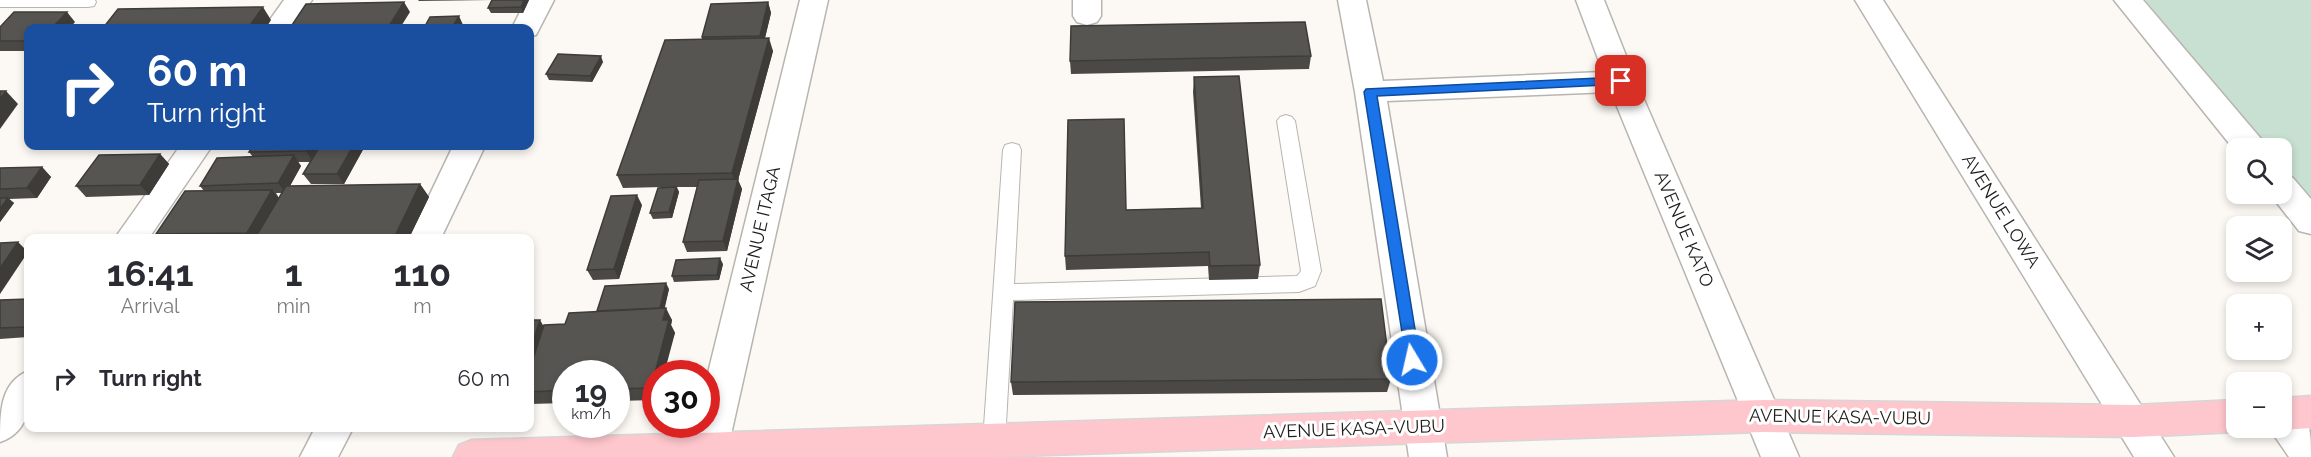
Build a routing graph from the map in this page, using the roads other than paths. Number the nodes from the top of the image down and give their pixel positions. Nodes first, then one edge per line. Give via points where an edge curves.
1 (298, 0) edge
2 (540, 0) edge
3 (814, 0) edge
4 (1352, 0) edge
5 (1590, 0) edge
6 (1869, 0) edge
7 (2128, 0) edge
8 (0, 2) edge
9 (88, 2) dead end
10 (281, 24) edge
11 (528, 24) edge
12 (1621, 81) junction
13 (1370, 92) junction
14 (1286, 121) dead end
15 (2243, 138) edge
16 (193, 150) edge
17 (468, 150) edge
18 (1012, 150) dead end
19 (2292, 198) edge
20 (2311, 222) edge
21 (134, 234) edge
22 (427, 234) edge
23 (1004, 292) junction
24 (24, 392) edge
25 (2311, 412) edge
26 (2292, 415) edge
27 (1763, 416) junction
28 (2226, 416) edge
29 (2134, 421) junction
30 (0, 426) edge
31 (2292, 430) edge
32 (332, 432) edge
33 (994, 441) junction
34 (1425, 442) edge
35 (1068, 448) edge
36 (708, 454) edge
37 (319, 457) edge
38 (471, 457) edge
39 (1780, 457) edge
40 (2155, 457) edge
41 (2311, 457) edge

1 - 10 street
2 - 11 street
3 - 36 street, AVENUE ITAGA
4 - 13 street
5 - 12 street, AVENUE KATO
6 - 29 street, AVENUE LOWA
7 - 15 street
8 - 9 lane
12 - 13 street
12 - 27 street, AVENUE KATO
13 - 34 street
14 - 23 lane via 1311,271 1308,280 1299,284
16 - 21 street
17 - 22 street
18 - 23 lane
19 - 20 street
23 - 33 lane
24 - 30 street
25 - 26 main road
27 - 29 main road, AVENUE KASA-VUBU
27 - 34 main road, AVENUE KASA-VUBU
27 - 39 street, AVENUE KATO
28 - 29 main road, AVENUE KASA-VUBU
29 - 40 street, AVENUE LOWA
31 - 41 street
32 - 37 street
33 - 35 main road, AVENUE KASA-VUBU
33 - 36 main road, AVENUE KASA-VUBU
34 - 35 main road, AVENUE KASA-VUBU
36 - 38 main road, AVENUE KASA-VUBU

